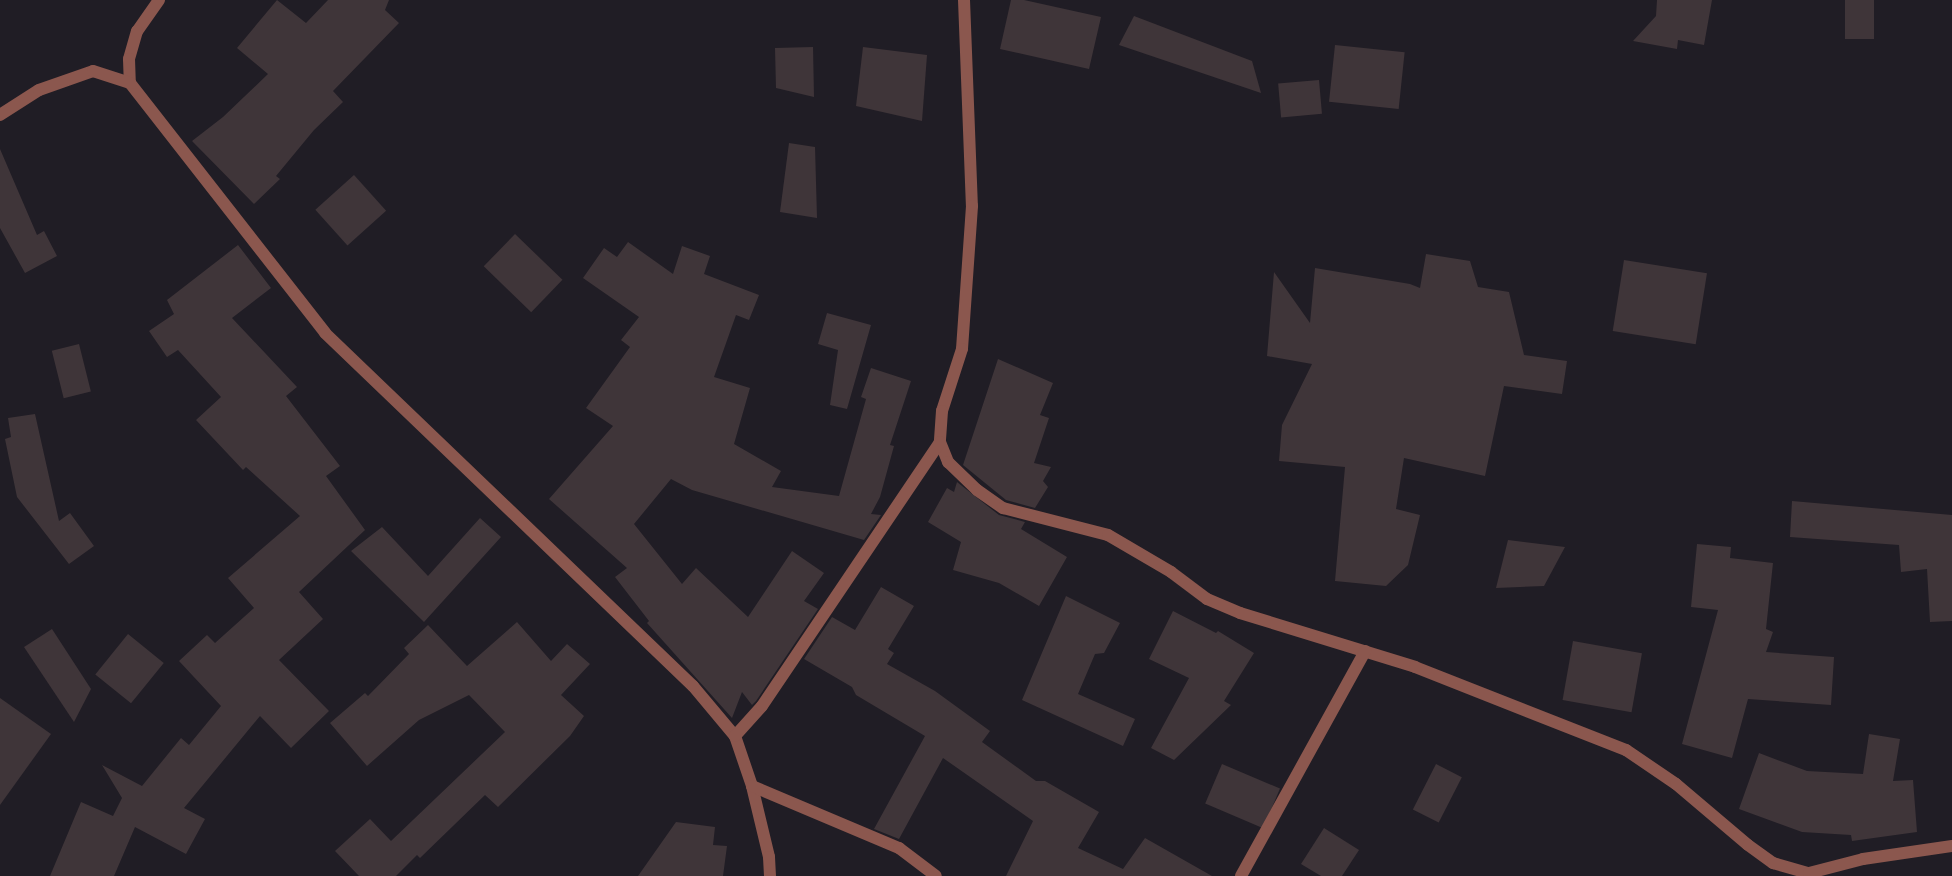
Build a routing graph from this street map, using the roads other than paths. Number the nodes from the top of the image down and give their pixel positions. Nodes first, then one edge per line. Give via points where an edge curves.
1 (159, 0) edge
2 (964, 0) edge
3 (130, 83) junction
4 (0, 115) edge
5 (940, 442) junction
6 (1366, 651) junction
7 (735, 736) junction
8 (752, 786) junction
9 (1952, 846) edge
10 (770, 876) edge
11 (936, 876) edge
12 (1241, 876) edge

1 - 3 street via 137,30 129,59
2 - 5 street via 972,206 962,348 942,411
3 - 4 street via 94,71 39,90
3 - 7 street via 325,333 693,686
5 - 6 street via 948,462 976,490 1003,508 1108,534 1171,572 1207,599 1240,614
5 - 7 street via 762,706
6 - 9 street via 1468,687 1626,750 1676,784 1773,863 1809,873 1863,859
6 - 12 street
7 - 8 street
8 - 10 street via 769,857
8 - 11 street via 899,848

